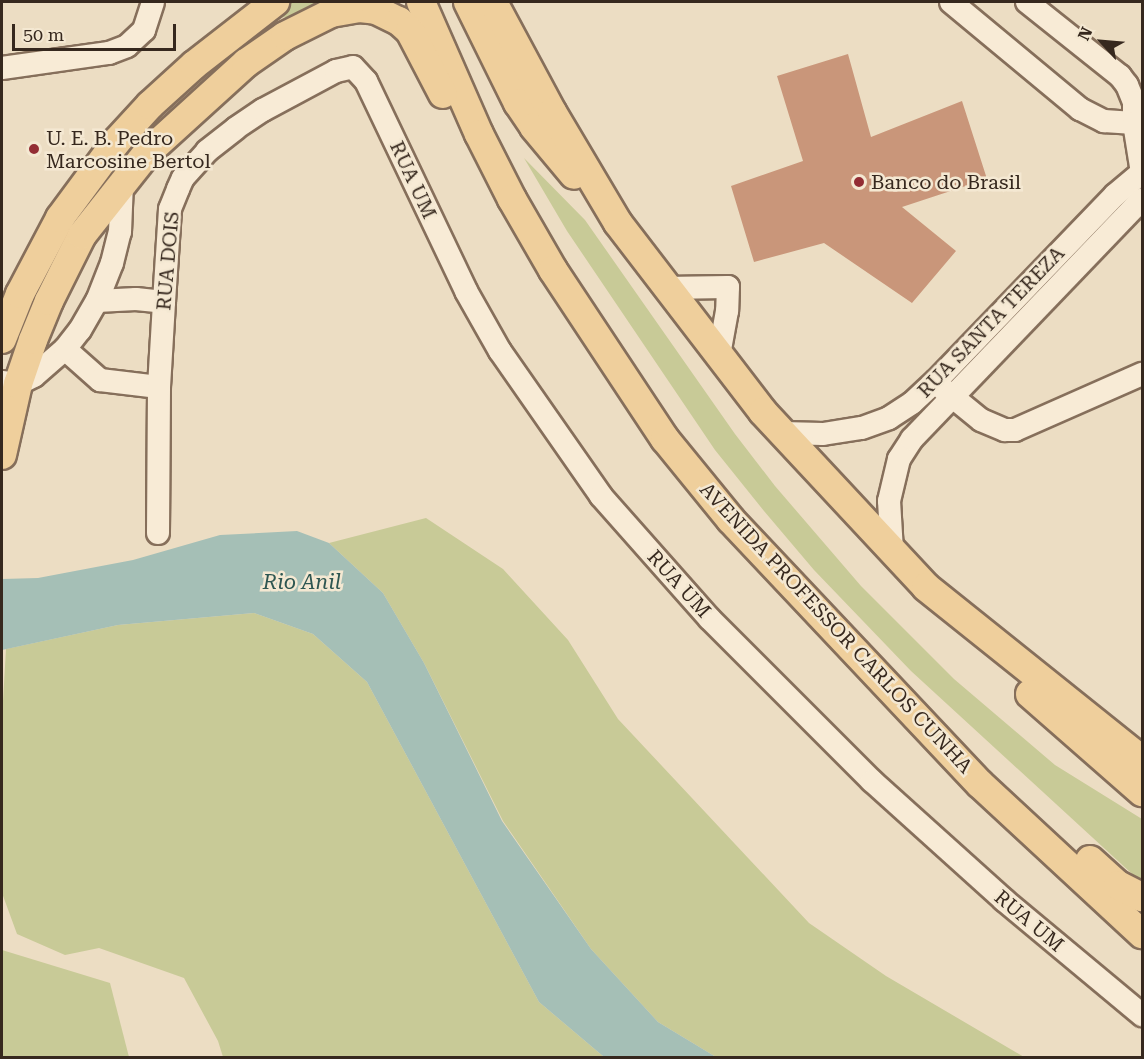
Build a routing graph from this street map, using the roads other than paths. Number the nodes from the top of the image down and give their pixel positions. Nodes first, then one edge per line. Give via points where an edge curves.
1 (153, 2) edge
2 (275, 2) edge
3 (422, 2) edge
4 (468, 2) edge
5 (493, 2) edge
6 (951, 2) edge
7 (1027, 2) edge
8 (2, 68) edge
9 (336, 71) joint
10 (1135, 128) junction
11 (479, 135) junction
12 (1142, 173) edge
13 (122, 183) junction
14 (1143, 199) edge
15 (618, 223) junction
16 (665, 288) junction
17 (97, 301) junction
18 (164, 302) junction
19 (2, 339) edge
20 (65, 349) junction
21 (718, 356) junction
22 (1143, 374) edge
23 (936, 381) junction
24 (10, 383) edge
25 (159, 387) junction
26 (952, 399) junction
27 (782, 433) junction
28 (2, 455) edge
29 (158, 534) dead end
30 (892, 551) junction
31 (926, 587) junction
32 (831, 629) junction
33 (1143, 760) edge
34 (1143, 792) edge
35 (1143, 897) edge
36 (1143, 933) edge
37 (1143, 1015) edge

1 - 8 street via 144,30 127,46 109,53
2 - 19 main road via 194,66 117,141 60,218
3 - 11 main road, AVENIDA PROFESSOR CARLOS CUNHA
4 - 15 main road via 496,62 534,127
5 - 15 main road
6 - 10 street via 1080,109 1104,121
7 - 10 street via 1120,76 1134,102
9 - 18 street, RUA DOIS via 236,128 207,151 183,178 170,209
9 - 37 street, RUA UM via 353,67 366,81 466,291 500,351 601,496 710,619 872,781 1004,900
10 - 12 street
11 - 13 main road via 450,107 410,31 376,10 346,10 311,22 246,63 147,153
11 - 32 main road, AVENIDA PROFESSOR CARLOS CUNHA via 553,270 665,439 731,520
12 - 23 street, RUA SANTA TEREZA via 1115,195
13 - 17 street via 120,232
13 - 24 main road via 82,235
14 - 26 street, RUA SANTA TEREZA
15 - 16 main road
16 - 21 main road
16 - 21 street via 728,287 728,311
17 - 18 street via 127,298
17 - 20 street
18 - 25 street, RUA DOIS
20 - 24 street via 34,376
20 - 25 street via 100,380
21 - 27 main road
22 - 26 street via 1015,430 981,420
23 - 26 street
23 - 27 street, RUA SANTA TEREZA via 890,418 862,428 823,434
24 - 28 main road
25 - 29 street, RUA DOIS
26 - 30 street, RUA SANTA TEREZA via 912,439 899,459 889,501
27 - 30 main road
30 - 31 main road
31 - 33 main road
31 - 34 main road via 1009,675
32 - 35 main road via 1118,885
32 - 36 main road, AVENIDA PROFESSOR CARLOS CUNHA via 980,784

